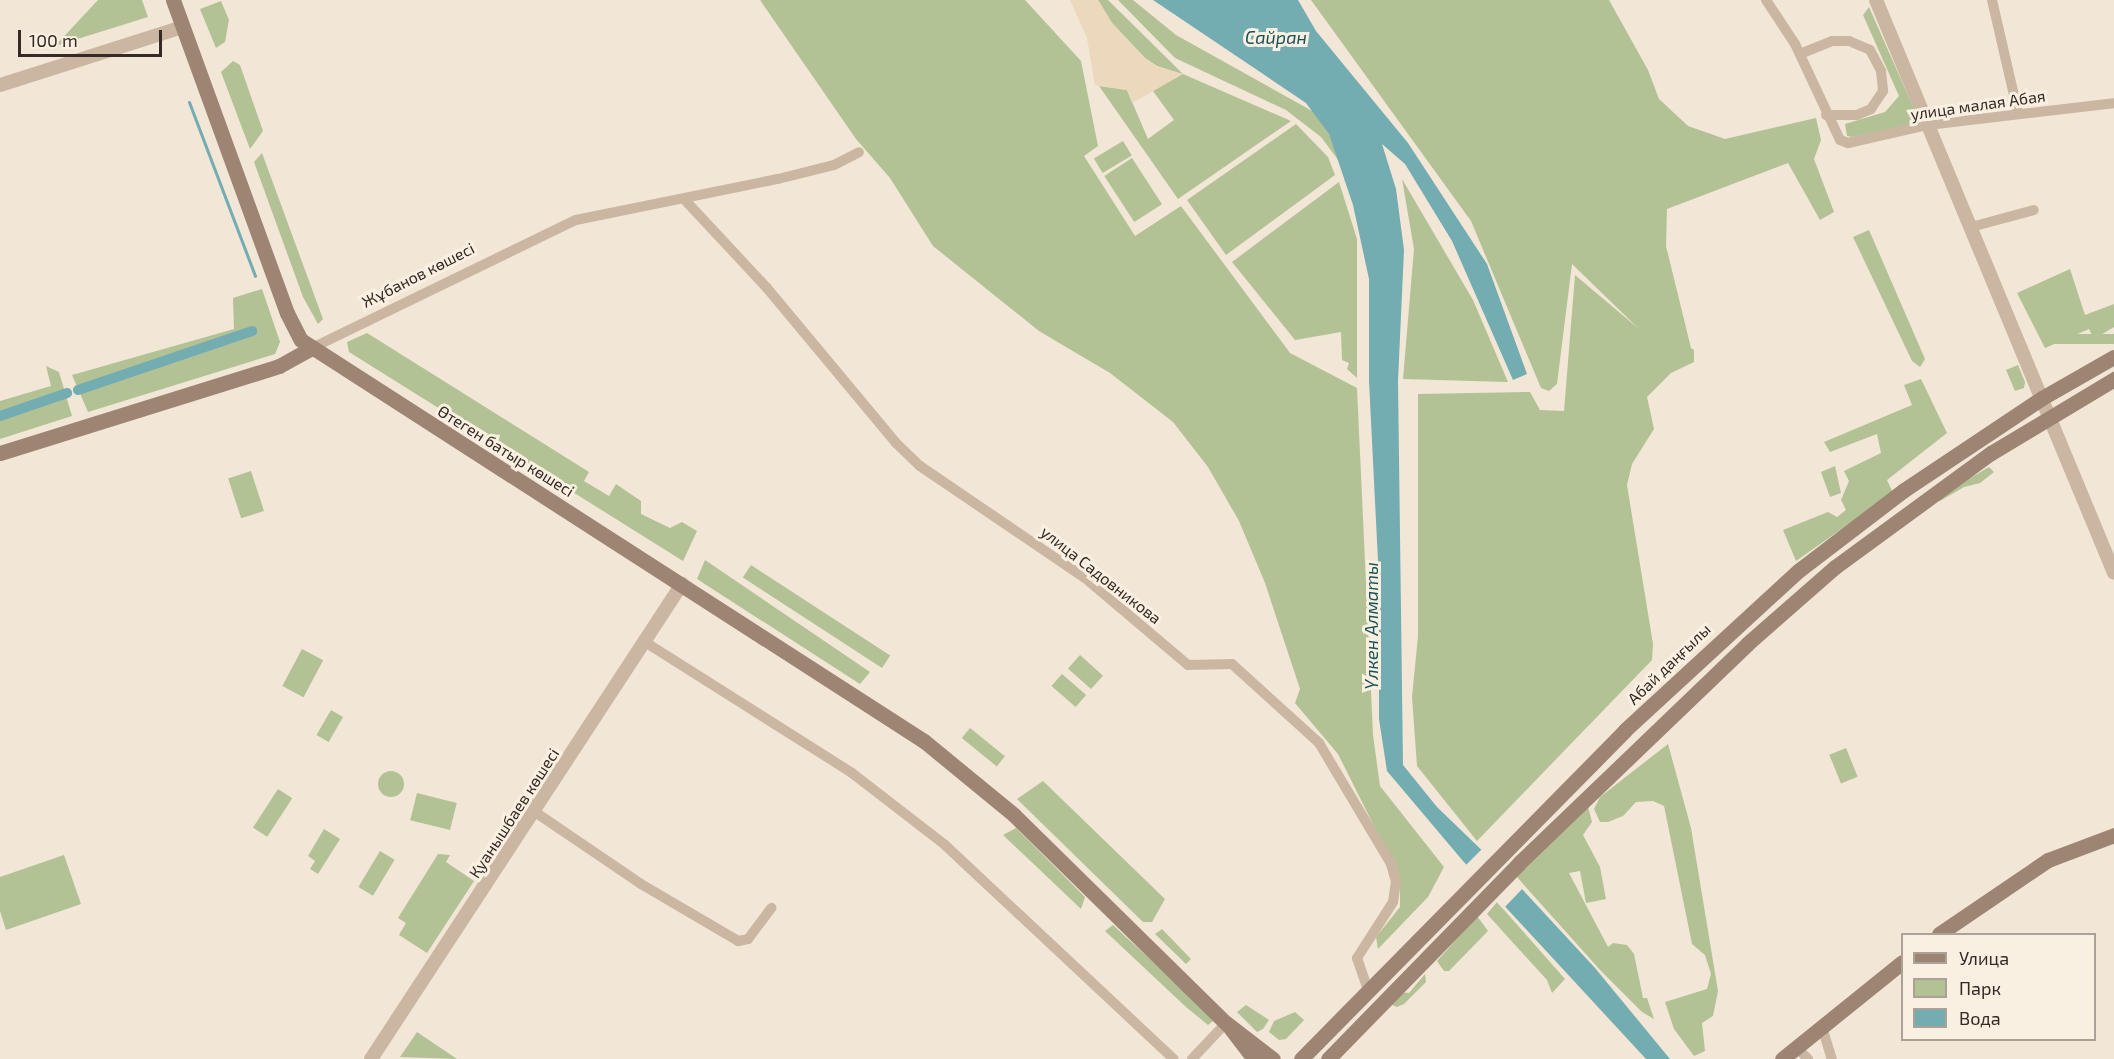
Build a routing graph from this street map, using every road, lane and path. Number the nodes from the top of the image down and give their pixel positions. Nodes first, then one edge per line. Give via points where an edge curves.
1 (173, 0) edge
2 (1766, 0) edge
3 (1876, 0) edge
4 (1992, 0) edge
5 (183, 27) junction
6 (1800, 54) junction
7 (0, 85) edge
8 (2114, 103) edge
9 (2019, 113) junction
10 (1826, 115) junction
11 (1928, 125) junction
12 (859, 152) dead end
13 (684, 199) junction
14 (2034, 210) dead end
15 (1971, 227) junction
16 (312, 348) junction
17 (2114, 357) edge
18 (2114, 379) edge
19 (2042, 398) junction
20 (2049, 418) junction
21 (0, 453) edge
22 (2109, 550) edge
23 (2114, 573) edge
24 (682, 584) junction
25 (645, 642) junction
26 (535, 812) junction
27 (2114, 835) edge
28 (771, 908) dead end
29 (1940, 933) edge
30 (1901, 963) edge
31 (1368, 990) junction
32 (1226, 1023) junction
33 (1822, 1027) junction
34 (1797, 1048) junction
35 (371, 1059) edge
36 (1174, 1059) edge
37 (1192, 1059) edge
38 (1254, 1059) edge
39 (1273, 1059) edge
40 (1301, 1059) edge
41 (1328, 1059) edge
42 (1782, 1059) edge
43 (1808, 1059) edge
44 (1832, 1059) edge

1 - 5 main road
2 - 6 street
3 - 11 street
4 - 9 street
5 - 7 street
5 - 16 main road, Өтеген батыр көшесі via 287,314 301,340
6 - 10 street
6 - 10 street via 1832,41 1849,40 1870,50 1881,71 1883,91 1871,109 1857,115
8 - 9 street, улица малая Абая
9 - 11 street, улица малая Абая
10 - 11 street, улица малая Абая via 1840,140 1848,143
11 - 15 street
12 - 13 street, Жұбанов көшесі via 834,165
13 - 16 street, Жұбанов көшесі via 559,226
13 - 31 street, улица Садовникова via 767,288 896,443 920,466 1085,578 1188,664 1232,664 1319,743 1391,864 1396,881 1393,902 1358,958
14 - 15 street
15 - 19 street
16 - 21 main road, Жұбанов көшесі via 279,366
16 - 24 main road, Өтеген батыр көшесі
17 - 19 main road, Абай даңғылы
18 - 20 main road
19 - 20 street
19 - 31 main road, Абай даңғылы via 1904,490 1798,571 1634,722
20 - 22 street
20 - 41 main road via 1990,453 1835,567 1747,644 1519,863
22 - 23 street
24 - 25 street, Қуанышбаев көшесі
24 - 32 main road, Өтеген батыр көшесі via 924,741 1014,815
25 - 26 street, Қуанышбаев көшесі
25 - 36 street via 852,772 945,845
26 - 28 street via 641,884 738,941 748,939
26 - 35 street, Қуанышбаев көшесі
27 - 29 main road via 2048,860
30 - 33 main road
31 - 40 main road, Абай даңғылы
32 - 37 street
32 - 38 main road
32 - 39 main road
33 - 34 main road
33 - 44 street
34 - 42 main road
34 - 43 street

